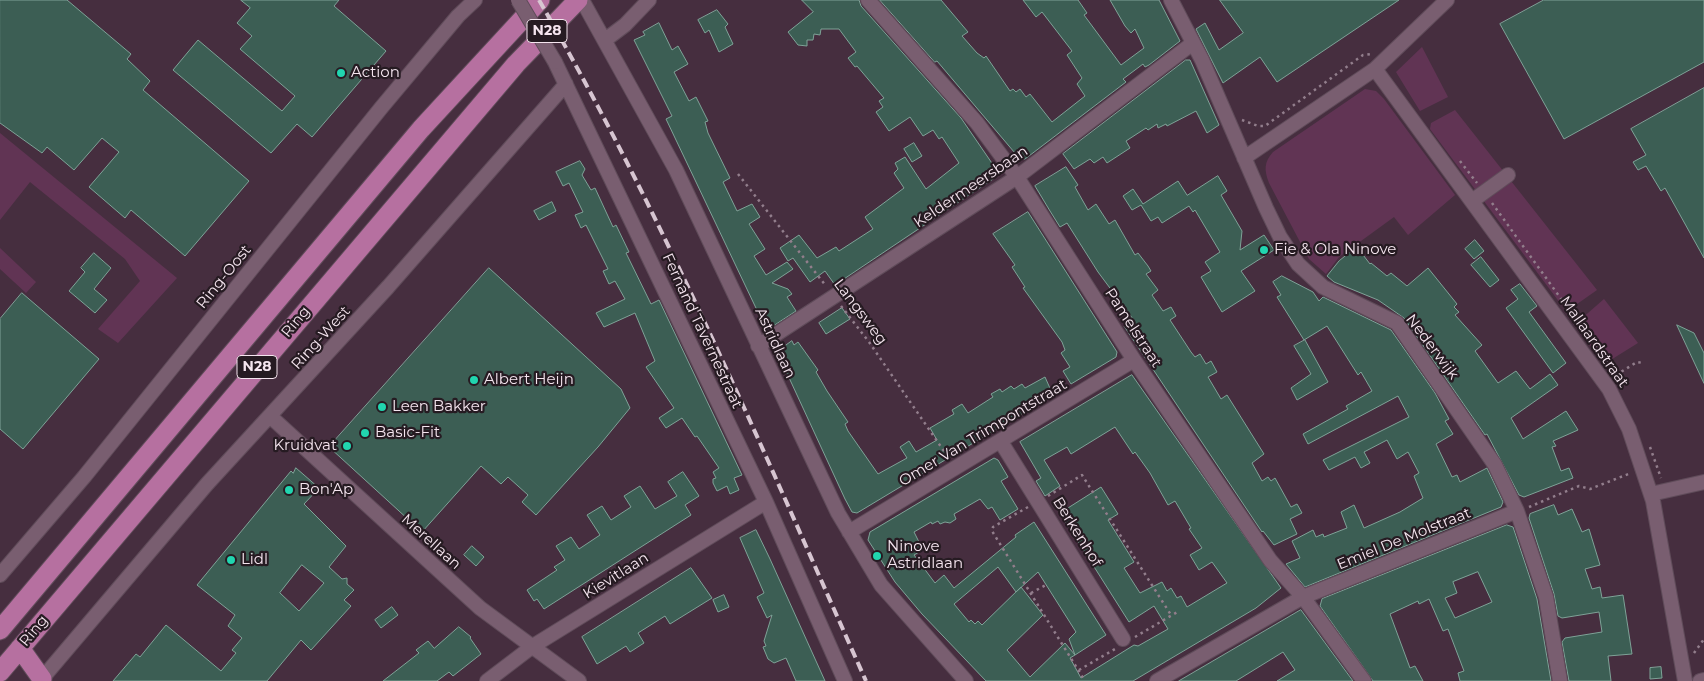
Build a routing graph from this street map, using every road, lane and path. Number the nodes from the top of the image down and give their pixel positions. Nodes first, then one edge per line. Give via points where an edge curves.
1 (475, 0) edge
2 (518, 0) edge
3 (540, 0) edge
4 (578, 0) edge
5 (582, 0) edge
6 (649, 0) edge
7 (868, 0) edge
8 (1172, 0) edge
9 (1447, 0) edge
10 (605, 40) junction
11 (1193, 43) junction
12 (1379, 65) junction
13 (566, 84) junction
14 (1229, 122) junction
15 (1455, 154) dead end
16 (1244, 158) junction
17 (738, 174) dead end
18 (1508, 175) dead end
19 (1017, 177) junction
20 (1484, 192) junction
21 (1472, 201) junction
22 (834, 297) junction
23 (758, 346) junction
24 (1134, 360) junction
25 (1642, 363) dead end
26 (1616, 375) junction
27 (1621, 383) dead end
28 (270, 417) junction
29 (1001, 442) junction
30 (1649, 443) dead end
31 (1644, 468) junction
32 (956, 469) junction
33 (1704, 482) edge
34 (1657, 492) junction
35 (1038, 500) junction
36 (766, 502) junction
37 (1517, 512) junction
38 (849, 532) junction
39 (0, 575) edge
40 (1046, 585) dead end
41 (1031, 594) junction
42 (1303, 597) junction
43 (1171, 615) dead end
44 (0, 630) edge
45 (1704, 639) edge
46 (1123, 640) dead end
47 (1691, 645) dead end
48 (533, 646) junction
49 (20, 648) junction
50 (0, 672) edge
51 (41, 680) edge
52 (1704, 680) edge
53 (486, 681) edge
54 (579, 681) edge
55 (845, 681) edge
56 (966, 681) edge
57 (1085, 681) edge
58 (1157, 681) edge
59 (1364, 681) edge
60 (1560, 681) edge
61 (1685, 681) edge
62 (1700, 681) edge

1 - 39 street, Ring-Oost via 381,108 84,477
2 - 13 street, Fernand Tavernestraat, bridge
3 - 44 highway, Ring / N28 via 421,129
4 - 49 highway, Ring / N28 via 509,71
5 - 10 street, Astridlaan
6 - 10 street
7 - 19 street, Pamelstraat via 977,123
8 - 11 street, Nederwijk
9 - 12 street
10 - 23 street, Astridlaan via 676,170
11 - 14 street, Nederwijk
11 - 19 street, Keldermeersbaan
12 - 14 path via 1374,54 1363,55 1265,126 1244,120
12 - 16 street
12 - 21 street, Mallaardstraat
13 - 28 street, Ring-West
13 - 36 street, Fernand Tavernestraat
14 - 16 street, Nederwijk
15 - 20 path
16 - 37 street, Nederwijk via 1280,237 1298,264 1323,287 1397,323 1495,465
17 - 22 path, Langsweg
18 - 20 street
19 - 22 street, Keldermeersbaan
19 - 24 street, Pamelstraat
20 - 21 street
20 - 26 path
21 - 31 street, Mallaardstraat via 1609,389 1630,429
22 - 23 street, Keldermeersbaan
22 - 32 path, Langsweg via 869,342
23 - 38 street, Astridlaan
24 - 29 street, Omer Van Trimpontstraat
24 - 42 street, Pamelstraat via 1270,560
25 - 26 path via 1637,362
26 - 27 path
28 - 48 street, Merellaan via 480,608
28 - 51 street, Ring-West via 151,549
29 - 32 street, Omer Van Trimpontstraat
29 - 35 street, Berkenhof
30 - 34 path
31 - 34 street, Mallaardstraat
31 - 37 path via 1590,489 1579,486
32 - 38 street, Omer Van Trimpontstraat
33 - 34 street
34 - 61 street, Mallaardstraat
35 - 41 path via 993,527 992,531
35 - 43 path via 1082,475
35 - 46 street, Berkenhof
36 - 48 street, Kievitlaan
36 - 55 street, Fernand Tavernestraat
37 - 42 street, Emiel De Molstraat
37 - 60 street, Nederwijk via 1546,597
38 - 56 street, Astridlaan via 894,601
40 - 41 path
41 - 57 path
42 - 58 street, Emiel De Molstraat
42 - 59 street, Pamelstraat
45 - 47 path via 1693,655
48 - 53 street, Kievitlaan
48 - 54 street, Merellaan
49 - 50 highway, Ring / N28
49 - 51 highway
52 - 62 street

